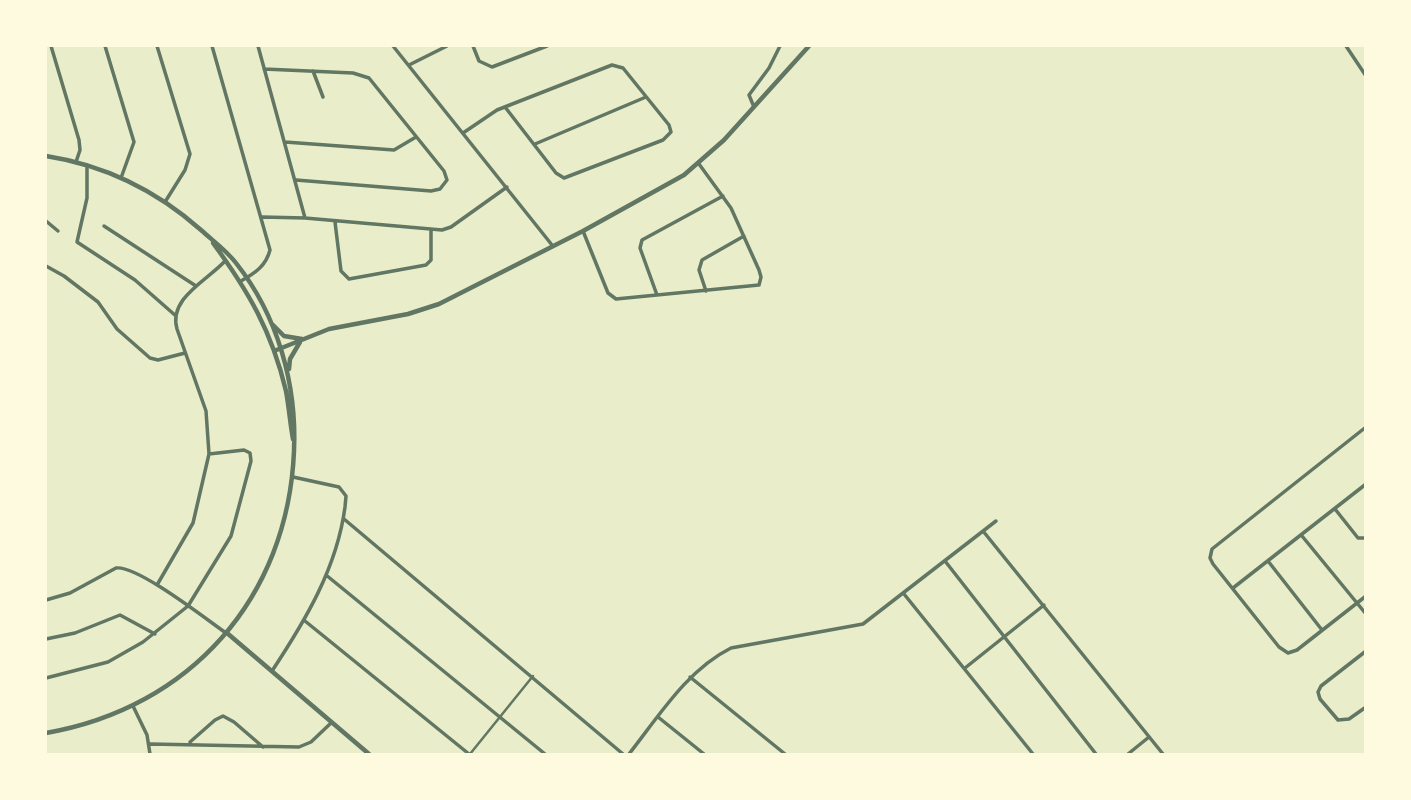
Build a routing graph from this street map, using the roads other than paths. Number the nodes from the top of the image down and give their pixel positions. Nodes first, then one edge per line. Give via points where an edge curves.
1 (51, 46) edge
2 (105, 46) edge
3 (157, 46) edge
4 (212, 46) edge
5 (258, 46) edge
6 (393, 46) edge
7 (447, 46) edge
8 (473, 46) edge
9 (547, 46) edge
10 (780, 46) edge
11 (809, 46) edge
12 (1346, 46) edge
13 (409, 65) junction
14 (264, 69) junction
15 (313, 71) junction
16 (1366, 76) edge
17 (323, 97) dead end
18 (646, 97) junction
19 (505, 107) junction
20 (754, 107) junction
21 (463, 133) junction
22 (416, 137) junction
23 (285, 142) junction
24 (534, 144) junction
25 (46, 156) edge
26 (76, 162) junction
27 (699, 164) junction
28 (87, 165) junction
29 (121, 178) junction
30 (296, 180) junction
31 (506, 187) junction
32 (723, 196) junction
33 (165, 202) junction
34 (262, 217) junction
35 (305, 218) junction
36 (46, 221) edge
37 (335, 222) junction
38 (104, 226) dead end
39 (431, 230) junction
40 (58, 231) dead end
41 (583, 231) junction
42 (744, 236) junction
43 (209, 237) junction
44 (552, 245) junction
45 (226, 260) junction
46 (46, 265) edge
47 (244, 279) junction
48 (196, 286) junction
49 (706, 291) junction
50 (657, 295) junction
51 (176, 316) junction
52 (271, 322) junction
53 (303, 340) junction
54 (281, 348) junction
55 (274, 351) junction
56 (185, 353) junction
57 (289, 375) junction
58 (1366, 427) edge
59 (295, 443) junction
60 (209, 454) junction
61 (293, 477) junction
62 (1366, 484) edge
63 (1335, 509) junction
64 (344, 519) junction
65 (996, 521) dead end
66 (983, 531) junction
67 (1302, 536) junction
68 (1366, 538) edge
69 (945, 561) junction
70 (1268, 561) junction
71 (326, 575) junction
72 (157, 586) junction
73 (1233, 588) junction
74 (904, 594) junction
75 (1366, 596) edge
76 (46, 600) edge
77 (1357, 602) junction
78 (1044, 605) junction
79 (188, 606) junction
80 (1366, 614) edge
81 (305, 621) junction
82 (1322, 629) junction
83 (227, 633) junction
84 (155, 634) junction
85 (1005, 637) junction
86 (46, 639) edge
87 (1366, 651) edge
88 (965, 668) junction
89 (270, 672) junction
90 (533, 676) junction
91 (690, 677) junction
92 (46, 678) edge
93 (133, 706) junction
94 (1366, 707) edge
95 (659, 716) junction
96 (499, 717) junction
97 (331, 723) junction
98 (46, 733) edge
99 (1149, 737) junction
100 (188, 743) junction
101 (150, 744) junction
102 (263, 747) junction
103 (150, 754) edge
104 (369, 754) edge
105 (470, 754) edge
106 (545, 754) edge
107 (623, 754) edge
108 (629, 754) edge
109 (704, 754) edge
110 (785, 754) edge
111 (1033, 754) edge
112 (1096, 754) edge
113 (1128, 754) edge
114 (1163, 754) edge

1 - 26 street via 79,140
2 - 29 street via 134,142
3 - 33 street via 190,154
4 - 34 street
5 - 14 street
6 - 13 street
7 - 13 street
8 - 9 street via 479,61 492,67
10 - 20 street via 749,95
11 - 20 street
12 - 16 street
13 - 21 street
14 - 15 street
14 - 23 street
15 - 17 street
15 - 22 street via 369,78
18 - 19 street via 622,68 612,65
18 - 24 street
18 - 24 street via 669,125 671,132 663,140 570,177 556,173
19 - 21 street
19 - 24 street
20 - 27 street
21 - 31 street
22 - 23 street via 394,150
22 - 30 street via 446,175 446,184 440,189
23 - 30 street
25 - 26 street
26 - 28 street
27 - 32 street
27 - 41 street
28 - 29 street
28 - 51 street via 88,198 77,242
29 - 33 street
30 - 35 street
31 - 39 street via 451,228
31 - 44 street
32 - 42 street
32 - 50 street via 642,240 640,248
33 - 43 street
34 - 35 street
34 - 47 street via 270,250 265,263
35 - 37 street
36 - 40 street
37 - 39 street
37 - 39 street via 342,273 349,279 426,265 431,260
38 - 48 street
41 - 44 street
41 - 50 street via 610,295 616,299
42 - 49 street via 702,260 699,270
42 - 49 street via 759,270 759,285
43 - 45 street
43 - 47 street via 227,252
44 - 53 street via 431,307 344,325
45 - 47 street
45 - 48 street
46 - 56 street via 98,302 117,329 150,358
47 - 52 street
47 - 55 street
48 - 51 street
49 - 50 street
51 - 56 street
52 - 53 street via 284,336
52 - 54 street
53 - 54 street
53 - 57 street via 290,359
54 - 55 street
54 - 57 street
55 - 59 street
56 - 60 street via 206,411
57 - 59 street
58 - 73 street via 1212,549 1211,561
59 - 61 street
60 - 72 street via 193,523
60 - 79 street via 244,450 251,457 231,536
61 - 64 street via 344,490
61 - 83 street via 273,556 252,598
62 - 63 street
63 - 67 street
63 - 68 street via 1355,534
64 - 71 street
64 - 90 street
65 - 66 street
66 - 69 street
66 - 78 street
67 - 70 street
67 - 77 street
69 - 74 street
69 - 85 street
70 - 73 street
70 - 82 street
71 - 81 street
71 - 96 street
72 - 76 street via 129,569 116,568 70,593
72 - 79 street
73 - 82 street via 1285,652 1295,652
74 - 88 street
74 - 91 street via 863,624 731,648
75 - 77 street
77 - 80 street
77 - 82 street
78 - 85 street
78 - 99 street
79 - 83 street
79 - 84 street
81 - 89 street
81 - 105 street
83 - 89 street
83 - 93 street via 181,676
84 - 86 street via 120,615
84 - 92 street via 108,662
85 - 88 street
85 - 112 street
87 - 94 street via 1319,689 1320,699 1335,718 1346,720
88 - 111 street
89 - 97 street
90 - 96 street
90 - 107 street
91 - 95 street
91 - 110 street
93 - 98 street
93 - 101 street
95 - 108 street
95 - 109 street
96 - 105 street
96 - 106 street
97 - 102 street via 305,746
97 - 104 street
99 - 113 street
99 - 114 street
100 - 101 street
100 - 102 street
100 - 102 street via 223,716
101 - 103 street

